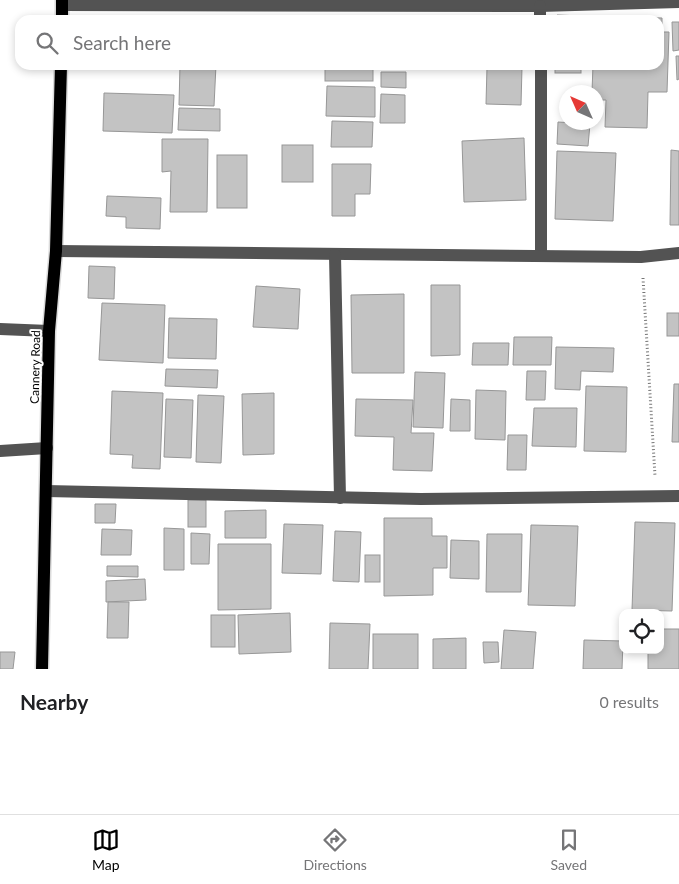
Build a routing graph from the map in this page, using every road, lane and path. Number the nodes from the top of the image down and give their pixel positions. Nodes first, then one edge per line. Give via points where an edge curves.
1 (62, 2) edge
2 (679, 2) edge
3 (540, 6) junction
4 (62, 15) edge
5 (540, 15) edge
6 (61, 70) edge
7 (540, 70) edge
8 (56, 251) junction
9 (679, 253) edge
10 (335, 255) junction
11 (541, 256) junction
12 (641, 257) junction
13 (0, 330) edge
14 (49, 331) junction
15 (47, 448) junction
16 (0, 451) edge
17 (46, 491) junction
18 (656, 495) junction
19 (679, 496) edge
20 (340, 498) junction
21 (42, 669) edge

1 - 3 street
1 - 4 main road
2 - 3 street
3 - 5 street
6 - 8 main road, Cannery Road
7 - 11 street
8 - 10 street
8 - 14 main road, Cannery Road
9 - 12 street
10 - 11 street
10 - 20 street
11 - 12 street
12 - 18 path
13 - 14 street
14 - 15 main road, Cannery Road
15 - 16 street
15 - 17 main road, Cannery Road
17 - 20 street
17 - 21 main road, Cannery Road
18 - 19 street
18 - 20 street

